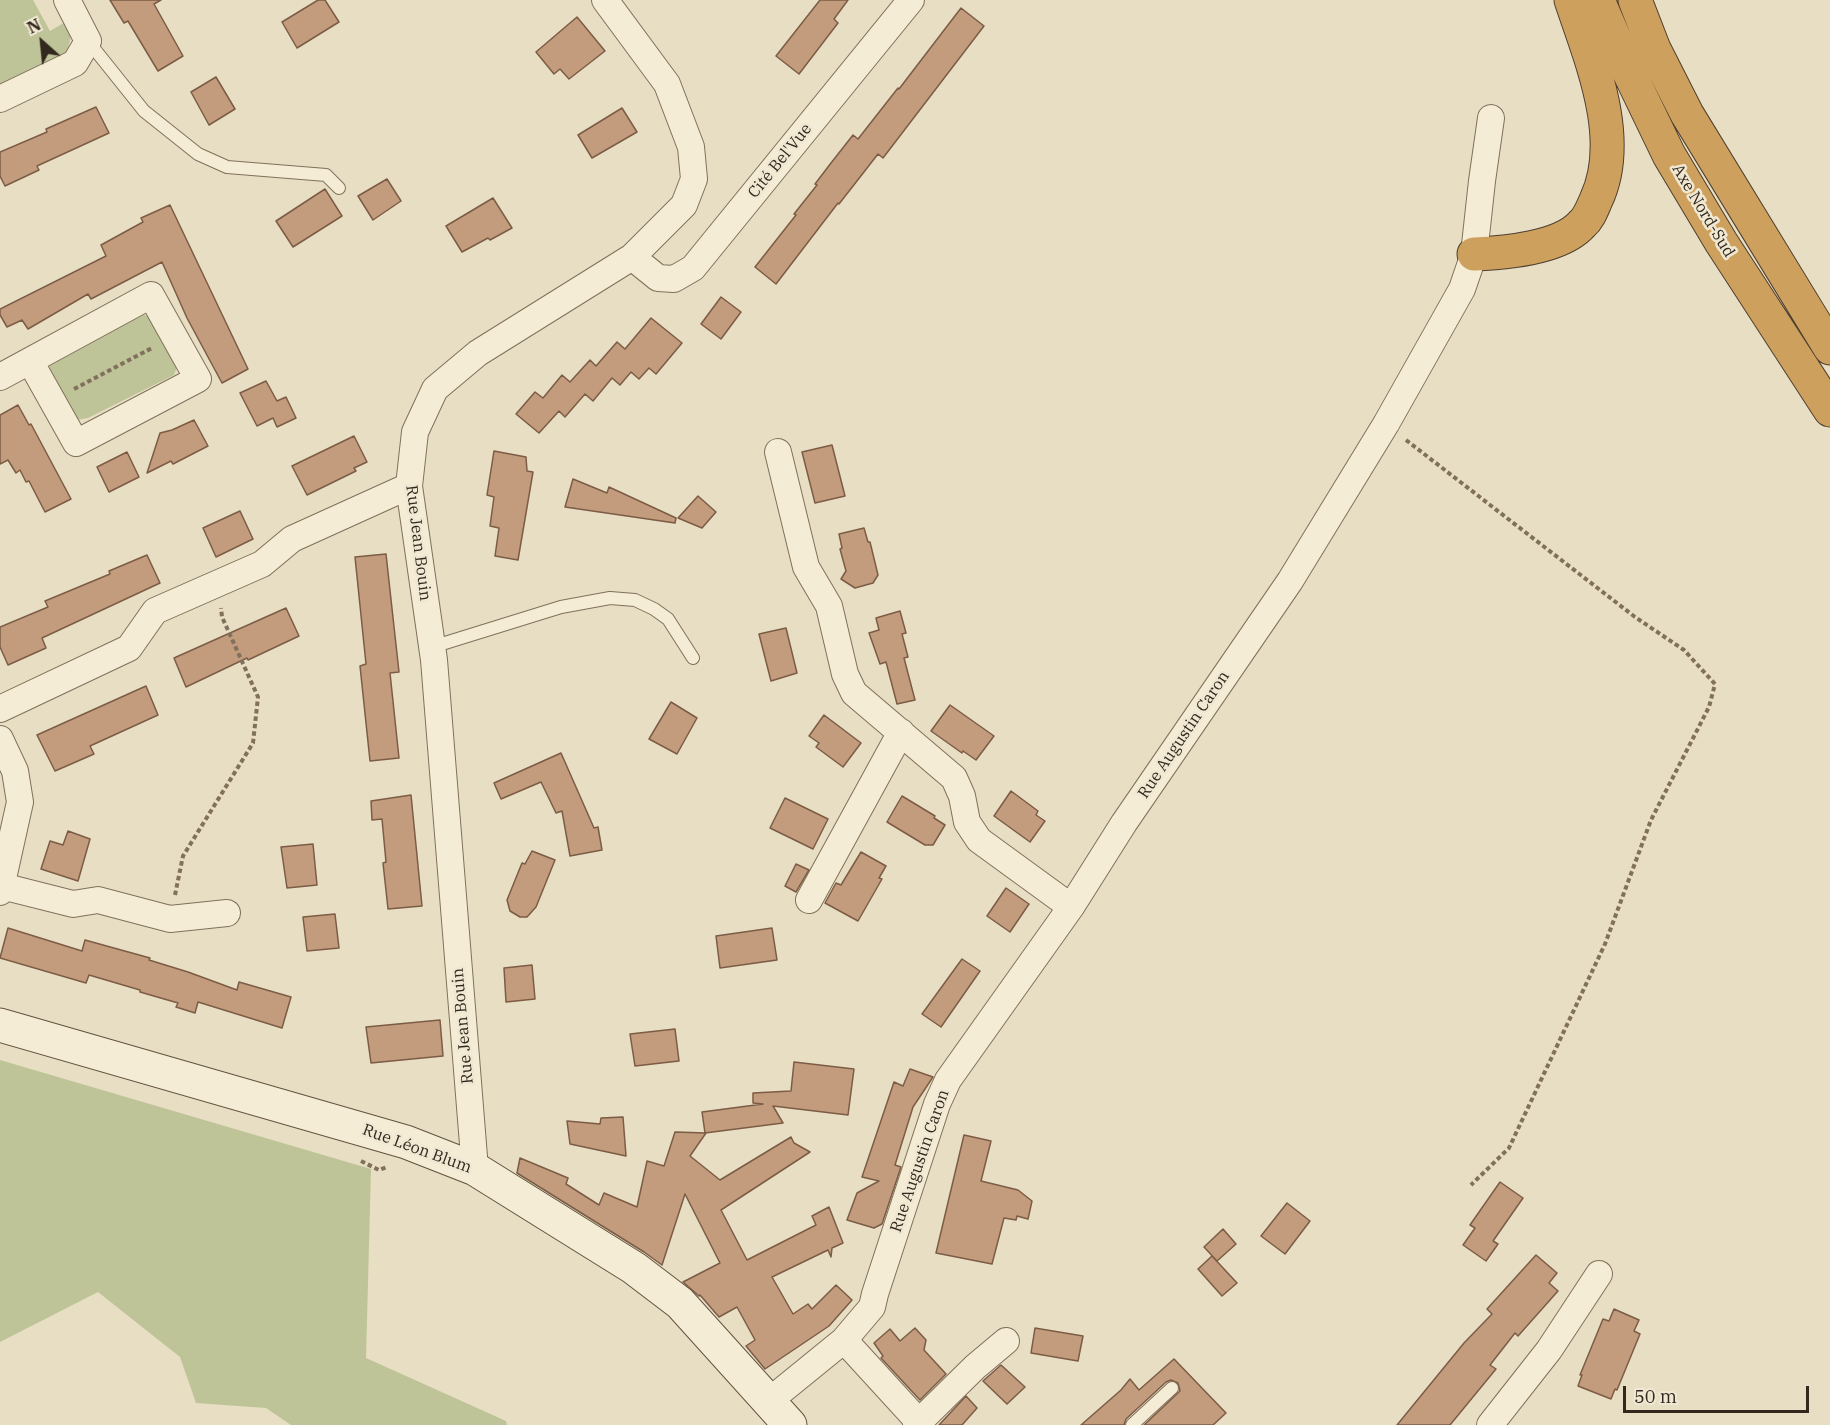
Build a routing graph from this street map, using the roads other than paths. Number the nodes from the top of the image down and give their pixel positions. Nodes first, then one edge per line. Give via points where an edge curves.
1 (67, 0) edge
2 (605, 0) edge
3 (911, 0) edge
4 (1571, 0) edge
5 (1598, 0) edge
6 (1635, 0) edge
7 (88, 41) junction
8 (0, 99) edge
9 (1491, 118) dead end
10 (339, 188) dead end
11 (1474, 254) junction
12 (632, 257) junction
13 (1830, 348) edge
14 (30, 361) junction
15 (0, 377) edge
16 (1830, 410) edge
17 (778, 452) dead end
18 (409, 486) junction
19 (432, 647) junction
20 (693, 658) dead end
21 (0, 709) edge
22 (901, 732) junction
23 (0, 739) edge
24 (1, 889) edge
25 (809, 900) dead end
26 (1071, 907) junction
27 (227, 913) dead end
28 (0, 1025) edge
29 (475, 1169) junction
30 (1599, 1274) dead end
31 (844, 1340) junction
32 (1006, 1341) dead end
33 (1172, 1388) dead end
34 (769, 1401) junction
35 (918, 1424) edge
36 (790, 1425) edge
37 (1132, 1425) edge
38 (1490, 1425) edge

1 - 7 street
2 - 12 street, Rue Jean Bouin via 667,84 692,147 693,179 684,205
3 - 12 street, Cité Bel'Vue via 693,268 674,279 658,278
4 - 11 highway via 1605,120 1607,154 1599,193 1582,225 1570,233 1535,247
5 - 16 highway, Axe Nord-Sud via 1670,155 1721,242
6 - 13 highway via 1654,49 1687,114
7 - 8 street via 75,63
7 - 10 lane via 144,111 198,154 227,167 326,175
9 - 11 street, Rue Augustin Caron
11 - 26 street, Rue Augustin Caron via 1462,289 1386,424 1290,581
12 - 18 street, Rue Jean Bouin via 478,353 435,389 415,432
14 - 14 street via 151,295 198,380 76,443
14 - 15 street
17 - 22 street via 806,567 829,606 844,675 854,693
18 - 19 street, Rue Jean Bouin
18 - 21 street via 292,539 262,564 155,610 129,648
19 - 20 lane via 561,607 610,598 635,600 668,619
19 - 29 street, Rue Jean Bouin
22 - 25 street
22 - 26 street via 954,778 967,822 979,840
23 - 24 street via 15,771 20,802
24 - 27 street via 73,904 98,900 170,920
26 - 31 street, Rue Augustin Caron via 948,1080 872,1307
28 - 29 street, Rue Léon Blum via 406,1142
29 - 34 street, Rue Léon Blum via 634,1268 680,1303
30 - 38 street via 1549,1350
31 - 34 street, Rue Augustin Caron
31 - 35 street
32 - 35 street
33 - 37 lane
34 - 36 street, Rue Léon Blum

